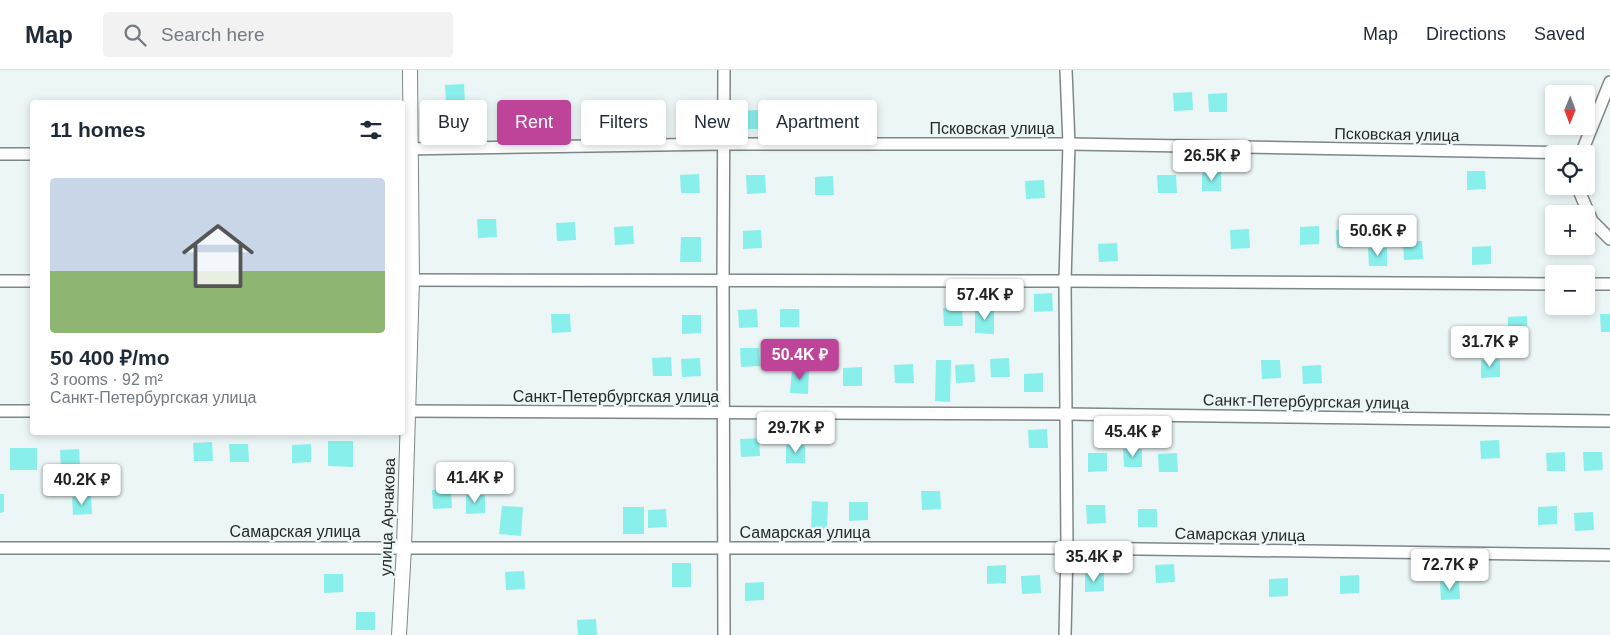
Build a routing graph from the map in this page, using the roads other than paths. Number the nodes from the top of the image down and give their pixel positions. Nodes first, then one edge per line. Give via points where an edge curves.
1 (410, 70) edge
2 (724, 70) edge
3 (1066, 70) edge
4 (1610, 82) edge
5 (724, 100) edge
6 (748, 144) edge
7 (1070, 144) junction
8 (676, 145) edge
9 (723, 145) edge
10 (1585, 145) edge
11 (407, 148) edge
12 (1545, 153) edge
13 (0, 154) edge
14 (30, 154) edge
15 (1581, 195) edge
16 (1610, 239) edge
17 (407, 280) edge
18 (723, 280) junction
19 (1065, 280) junction
20 (0, 281) edge
21 (30, 281) edge
22 (1545, 284) edge
23 (1595, 284) edge
24 (1610, 284) edge
25 (0, 411) edge
26 (30, 411) edge
27 (405, 411) edge
28 (724, 413) junction
29 (1065, 414) junction
30 (1610, 421) edge
31 (405, 435) edge
32 (0, 548) edge
33 (404, 548) junction
34 (723, 548) junction
35 (1067, 548) junction
36 (1610, 555) edge
37 (399, 635) edge
38 (724, 635) edge
39 (1065, 635) edge

1 - 11 street, улица Арчакова
2 - 5 street
3 - 7 street
4 - 10 street
6 - 7 street, Псковская улица
7 - 12 street, Псковская улица
7 - 19 street
8 - 11 street, Псковская улица
9 - 18 street
11 - 17 street, улица Арчакова
13 - 14 street
15 - 16 street via 1592,221
17 - 18 street
17 - 27 street, улица Арчакова
18 - 19 street
18 - 28 street
19 - 22 street
19 - 29 street
20 - 21 street
23 - 24 street
25 - 26 street
27 - 28 street, Санкт-Петербургская улица
28 - 29 street, Санкт-Петербургская улица
28 - 34 street
29 - 30 street, Санкт-Петербургская улица
29 - 35 street
31 - 33 street, улица Арчакова
32 - 33 street, Самарская улица
33 - 34 street, Самарская улица
33 - 37 street, улица Арчакова
34 - 35 street, Самарская улица
34 - 38 street
35 - 36 street, Самарская улица
35 - 39 street

